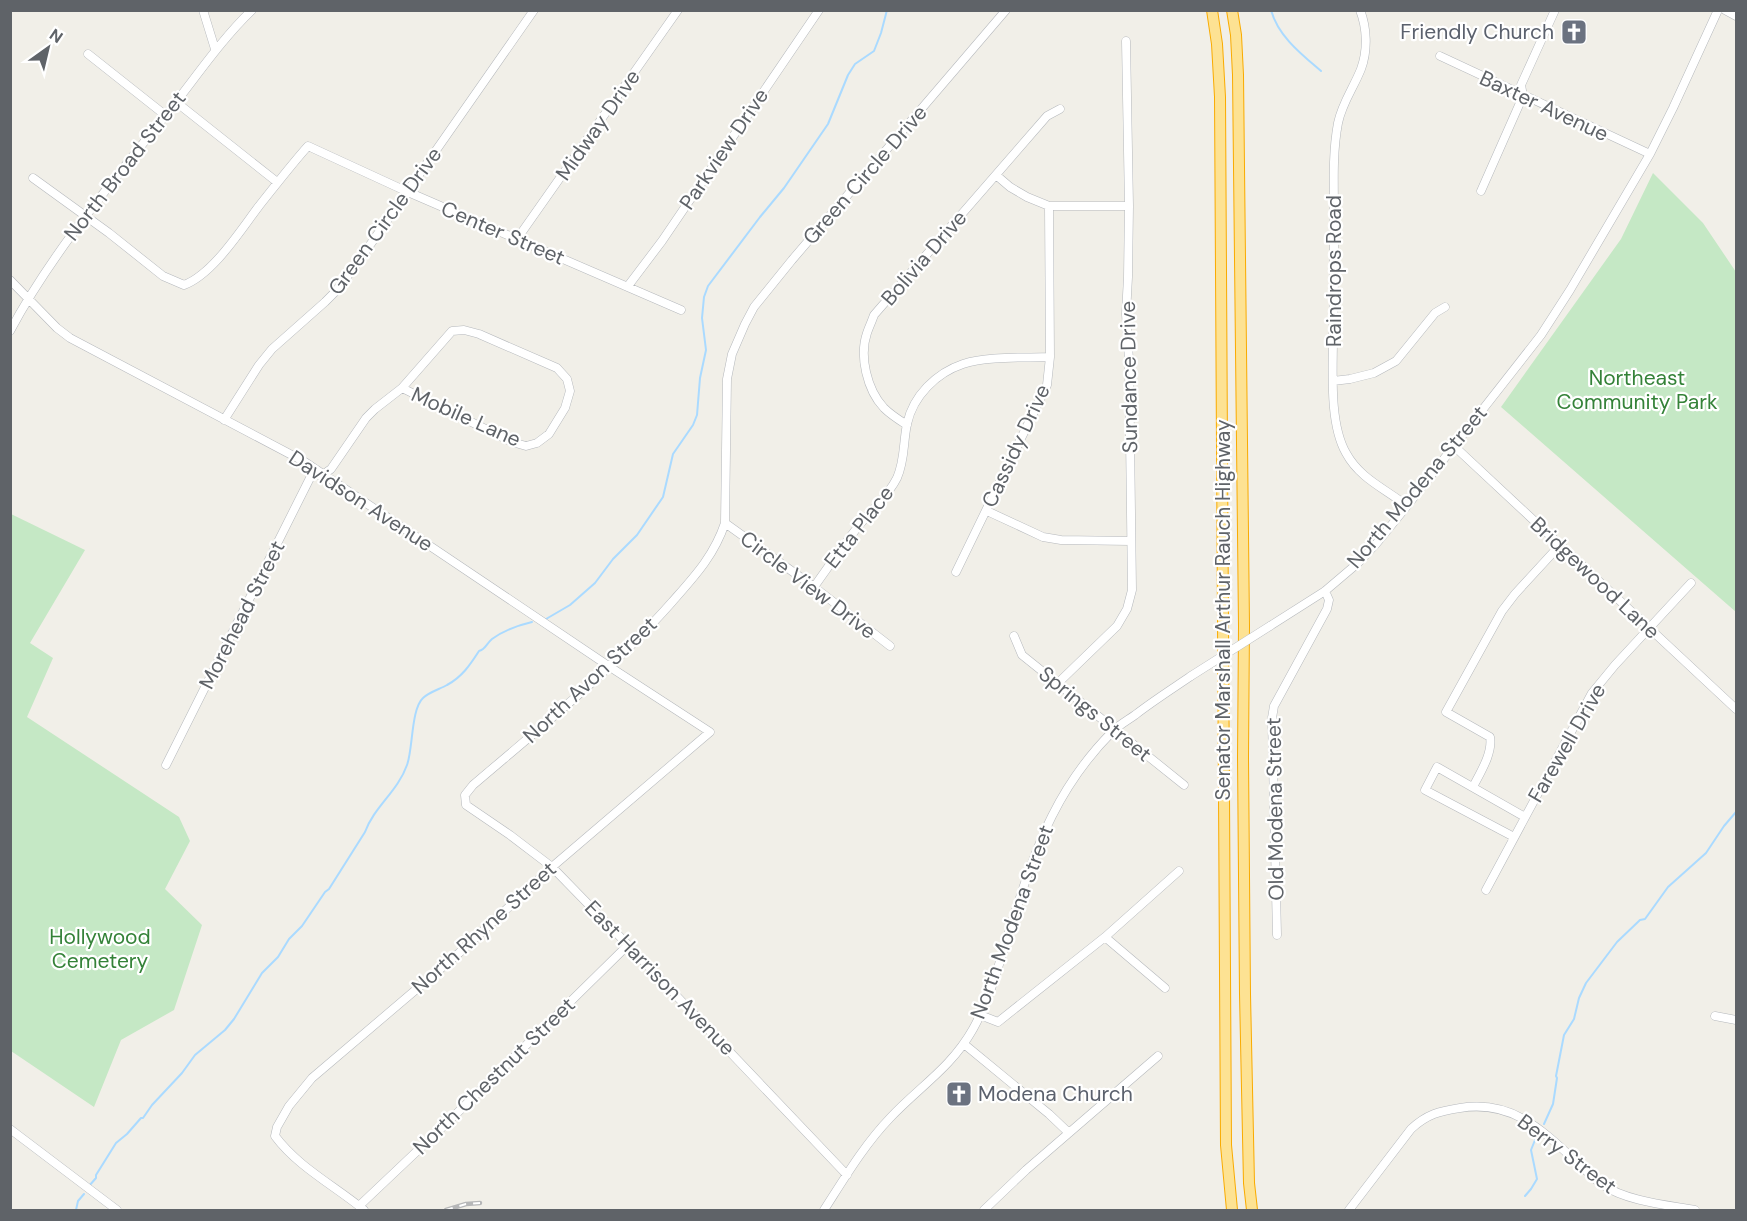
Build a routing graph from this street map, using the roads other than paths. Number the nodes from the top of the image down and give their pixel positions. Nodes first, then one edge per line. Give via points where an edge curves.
1 (203, 10) edge
2 (252, 10) edge
3 (534, 10) edge
4 (678, 10) edge
5 (819, 10) edge
6 (1006, 10) edge
7 (1212, 10) edge
8 (1233, 10) edge
9 (1360, 10) edge
10 (1555, 10) edge
11 (1718, 10) edge
12 (1725, 10) edge
13 (1737, 16) edge
14 (1126, 41) dead end
15 (215, 49) junction
16 (88, 54) dead end
17 (1440, 57) dead end
18 (1523, 96) junction
19 (176, 102) junction
20 (1060, 109) dead end
21 (165, 115) junction
22 (1650, 154) junction
23 (996, 175) junction
24 (33, 178) dead end
25 (278, 182) junction
26 (1481, 191) dead end
27 (408, 192) junction
28 (1049, 206) junction
29 (1130, 206) junction
30 (85, 216) junction
31 (517, 239) junction
32 (10, 280) edge
33 (628, 286) junction
34 (28, 298) junction
35 (1445, 308) dead end
36 (681, 310) dead end
37 (10, 331) edge
38 (734, 346) joint
39 (1050, 357) junction
40 (1333, 381) junction
41 (402, 388) junction
42 (224, 420) junction
43 (907, 425) junction
44 (1454, 446) junction
45 (324, 474) junction
46 (1407, 506) junction
47 (987, 511) junction
48 (725, 523) junction
49 (1131, 541) junction
50 (1560, 545) junction
51 (956, 572) dead end
52 (1691, 583) dead end
53 (814, 587) junction
54 (1324, 591) junction
55 (1649, 628) junction
56 (1014, 636) dead end
57 (890, 646) dead end
58 (610, 667) junction
59 (1057, 684) junction
60 (1737, 709) edge
61 (1114, 730) junction
62 (710, 732) joint
63 (166, 765) dead end
64 (1184, 785) dead end
65 (1473, 787) junction
66 (465, 795) joint
67 (1525, 817) junction
68 (1514, 837) junction
69 (552, 867) junction
70 (1179, 871) dead end
71 (1486, 890) dead end
72 (1277, 935) dead end
73 (1106, 937) junction
74 (628, 945) junction
75 (1165, 988) dead end
76 (980, 1015) junction
77 (1715, 1016) dead end
78 (1737, 1020) edge
79 (964, 1044) junction
80 (1158, 1056) dead end
81 (11, 1130) edge
82 (1068, 1133) junction
83 (847, 1175) junction
84 (361, 1208) edge
85 (117, 1210) edge
86 (824, 1210) edge
87 (984, 1210) edge
88 (1232, 1210) edge
89 (1252, 1210) edge
90 (1349, 1210) edge
91 (1695, 1210) edge

1 - 15 street
2 - 15 street, North Broad Street
3 - 27 street, Green Circle Drive
4 - 31 street, Midway Drive
5 - 33 street, Parkview Drive
6 - 38 street, Green Circle Drive via 762,297
7 - 88 highway, Senator Marshall Arthur Rauch Highway via 1220,97 1226,1133
8 - 89 highway, Senator Marshall Arthur Rauch Highway via 1238,87 1245,994
9 - 40 street, Raindrops Road via 1365,53 1342,107 1335,147
10 - 18 street via 1521,85
11 - 22 street, North Modena Street
12 - 13 street
14 - 29 street, Sundance Drive
15 - 19 street, North Broad Street
16 - 21 street
17 - 18 street, Baxter Avenue
18 - 22 street, Baxter Avenue
18 - 26 street
19 - 21 street, North Broad Street
19 - 25 street
20 - 23 street, Bolivia Drive via 1047,116
21 - 30 street, North Broad Street
22 - 44 street, North Modena Street via 1564,299 1518,366
23 - 28 street via 1027,198
23 - 43 street, Bolivia Drive via 886,300 866,333 864,360 873,390 883,407
24 - 30 street
25 - 27 street, Center Street via 309,146
25 - 30 street via 213,265 184,285 163,276
27 - 31 street, Center Street
27 - 42 street, Green Circle Drive via 336,291 259,365
28 - 29 street
28 - 39 street, Cassidy Drive
29 - 49 street, Sundance Drive via 1126,314
30 - 34 street, North Broad Street
31 - 33 street, Center Street
32 - 34 street, Davidson Avenue
33 - 36 street, Center Street
34 - 37 street, North Broad Street
34 - 42 street, Davidson Avenue via 69,338
35 - 40 street via 1435,313 1396,361 1374,373
38 - 48 street, North Avon Street via 728,379
39 - 43 street, Etta Place via 989,360 950,369 931,382 916,400
39 - 47 street, Cassidy Drive via 1047,385
40 - 46 street, Raindrops Road via 1336,426 1346,455 1373,483
41 - 41 street, Mobile Lane via 452,331 464,330 557,368 567,379 570,391 549,434 526,446
41 - 45 street, Mobile Lane via 366,418
42 - 45 street, Davidson Avenue
43 - 53 street, Etta Place via 904,459 897,478
44 - 46 street, North Modena Street
44 - 50 street, Bridgewood Lane
45 - 58 street, Davidson Avenue
45 - 63 street, Morehead Street via 311,476
46 - 54 street, North Modena Street via 1358,563
47 - 49 street via 1043,537
47 - 51 street, Cassidy Drive
48 - 53 street, Circle View Drive
48 - 58 street, North Avon Street via 719,541 698,572
49 - 59 street, Sundance Drive via 1132,590 1127,609 1118,626
50 - 55 street, Bridgewood Lane
50 - 65 street via 1502,611 1446,712 1491,737
52 - 55 street, Farewell Drive
53 - 57 street, Circle View Drive
54 - 61 street, North Modena Street, bridge
54 - 72 street, Old Modena Street via 1329,600 1327,609 1274,706 1272,718
55 - 60 street, Bridgewood Lane
55 - 67 street, Farewell Drive via 1592,693
56 - 59 street, Springs Street via 1022,655
58 - 62 street, Davidson Avenue
58 - 66 street, North Avon Street
59 - 61 street, Springs Street
61 - 64 street, Springs Street
61 - 76 street, North Modena Street via 1064,793 1047,825
62 - 69 street, North Rhyne Street
65 - 67 street
65 - 68 street via 1437,767 1425,790
66 - 69 street, East Harrison Avenue via 466,805
67 - 68 street, Farewell Drive
68 - 71 street, Farewell Drive
69 - 74 street, East Harrison Avenue
69 - 84 street, North Rhyne Street via 459,953 312,1078 277,1127 275,1136 296,1159
70 - 73 street
73 - 75 street
73 - 76 street via 998,1022
74 - 83 street, East Harrison Avenue
74 - 84 street, North Chestnut Street
76 - 79 street, North Modena Street
77 - 78 street
79 - 82 street
79 - 83 street, North Modena Street via 890,1118
80 - 82 street
81 - 85 street
82 - 87 street
83 - 86 street, North Modena Street
90 - 91 street, Berry Street via 1411,1128 1423,1118 1465,1107 1502,1110 1520,1116 1538,1127 1602,1185 1620,1194

